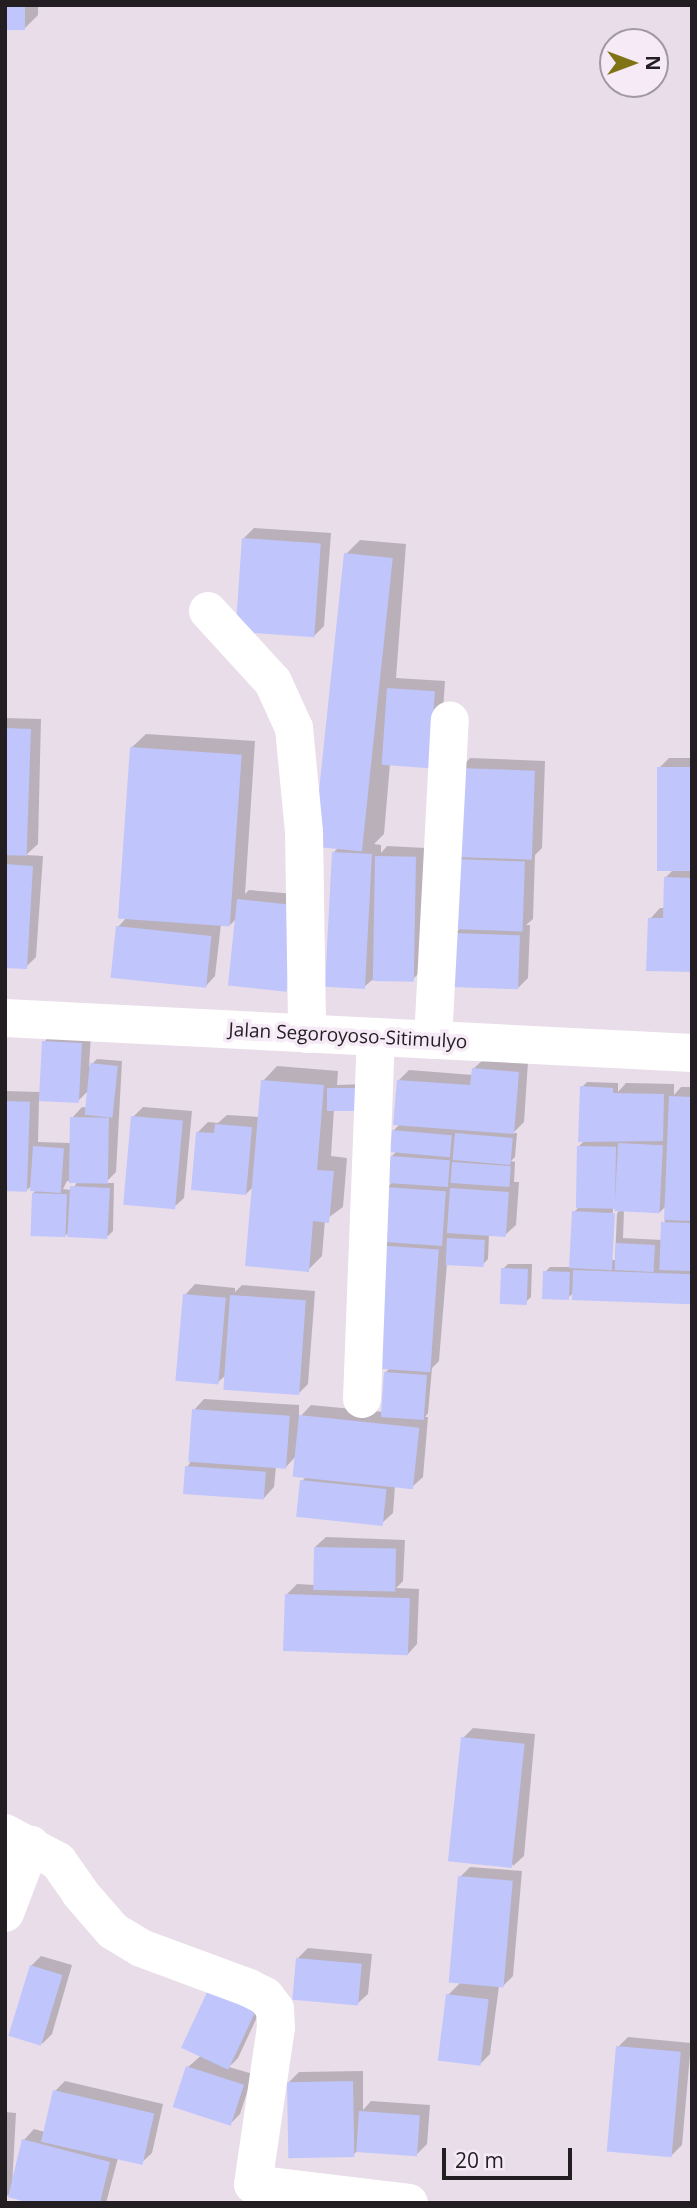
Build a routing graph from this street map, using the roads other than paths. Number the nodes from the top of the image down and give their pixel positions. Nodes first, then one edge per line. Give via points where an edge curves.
1 (208, 611) dead end
2 (450, 720) dead end
3 (5, 1018) edge
4 (307, 1034) junction
5 (376, 1038) junction
6 (433, 1040) junction
7 (692, 1053) edge
8 (362, 1399) dead end
9 (18, 1839) edge
10 (5, 1913) edge
11 (251, 2193) edge
12 (409, 2203) edge

1 - 4 street via 273,682 294,728 304,832
2 - 6 street
3 - 4 street, Jalan Segoroyoso-Sitimulyo
4 - 5 street, Jalan Segoroyoso-Sitimulyo
5 - 6 street, Jalan Segoroyoso-Sitimulyo
5 - 8 street
6 - 7 street, Jalan Segoroyoso-Sitimulyo
9 - 10 street
9 - 11 street via 58,1861 113,1931 141,1948 249,1987 275,2009
11 - 12 street

